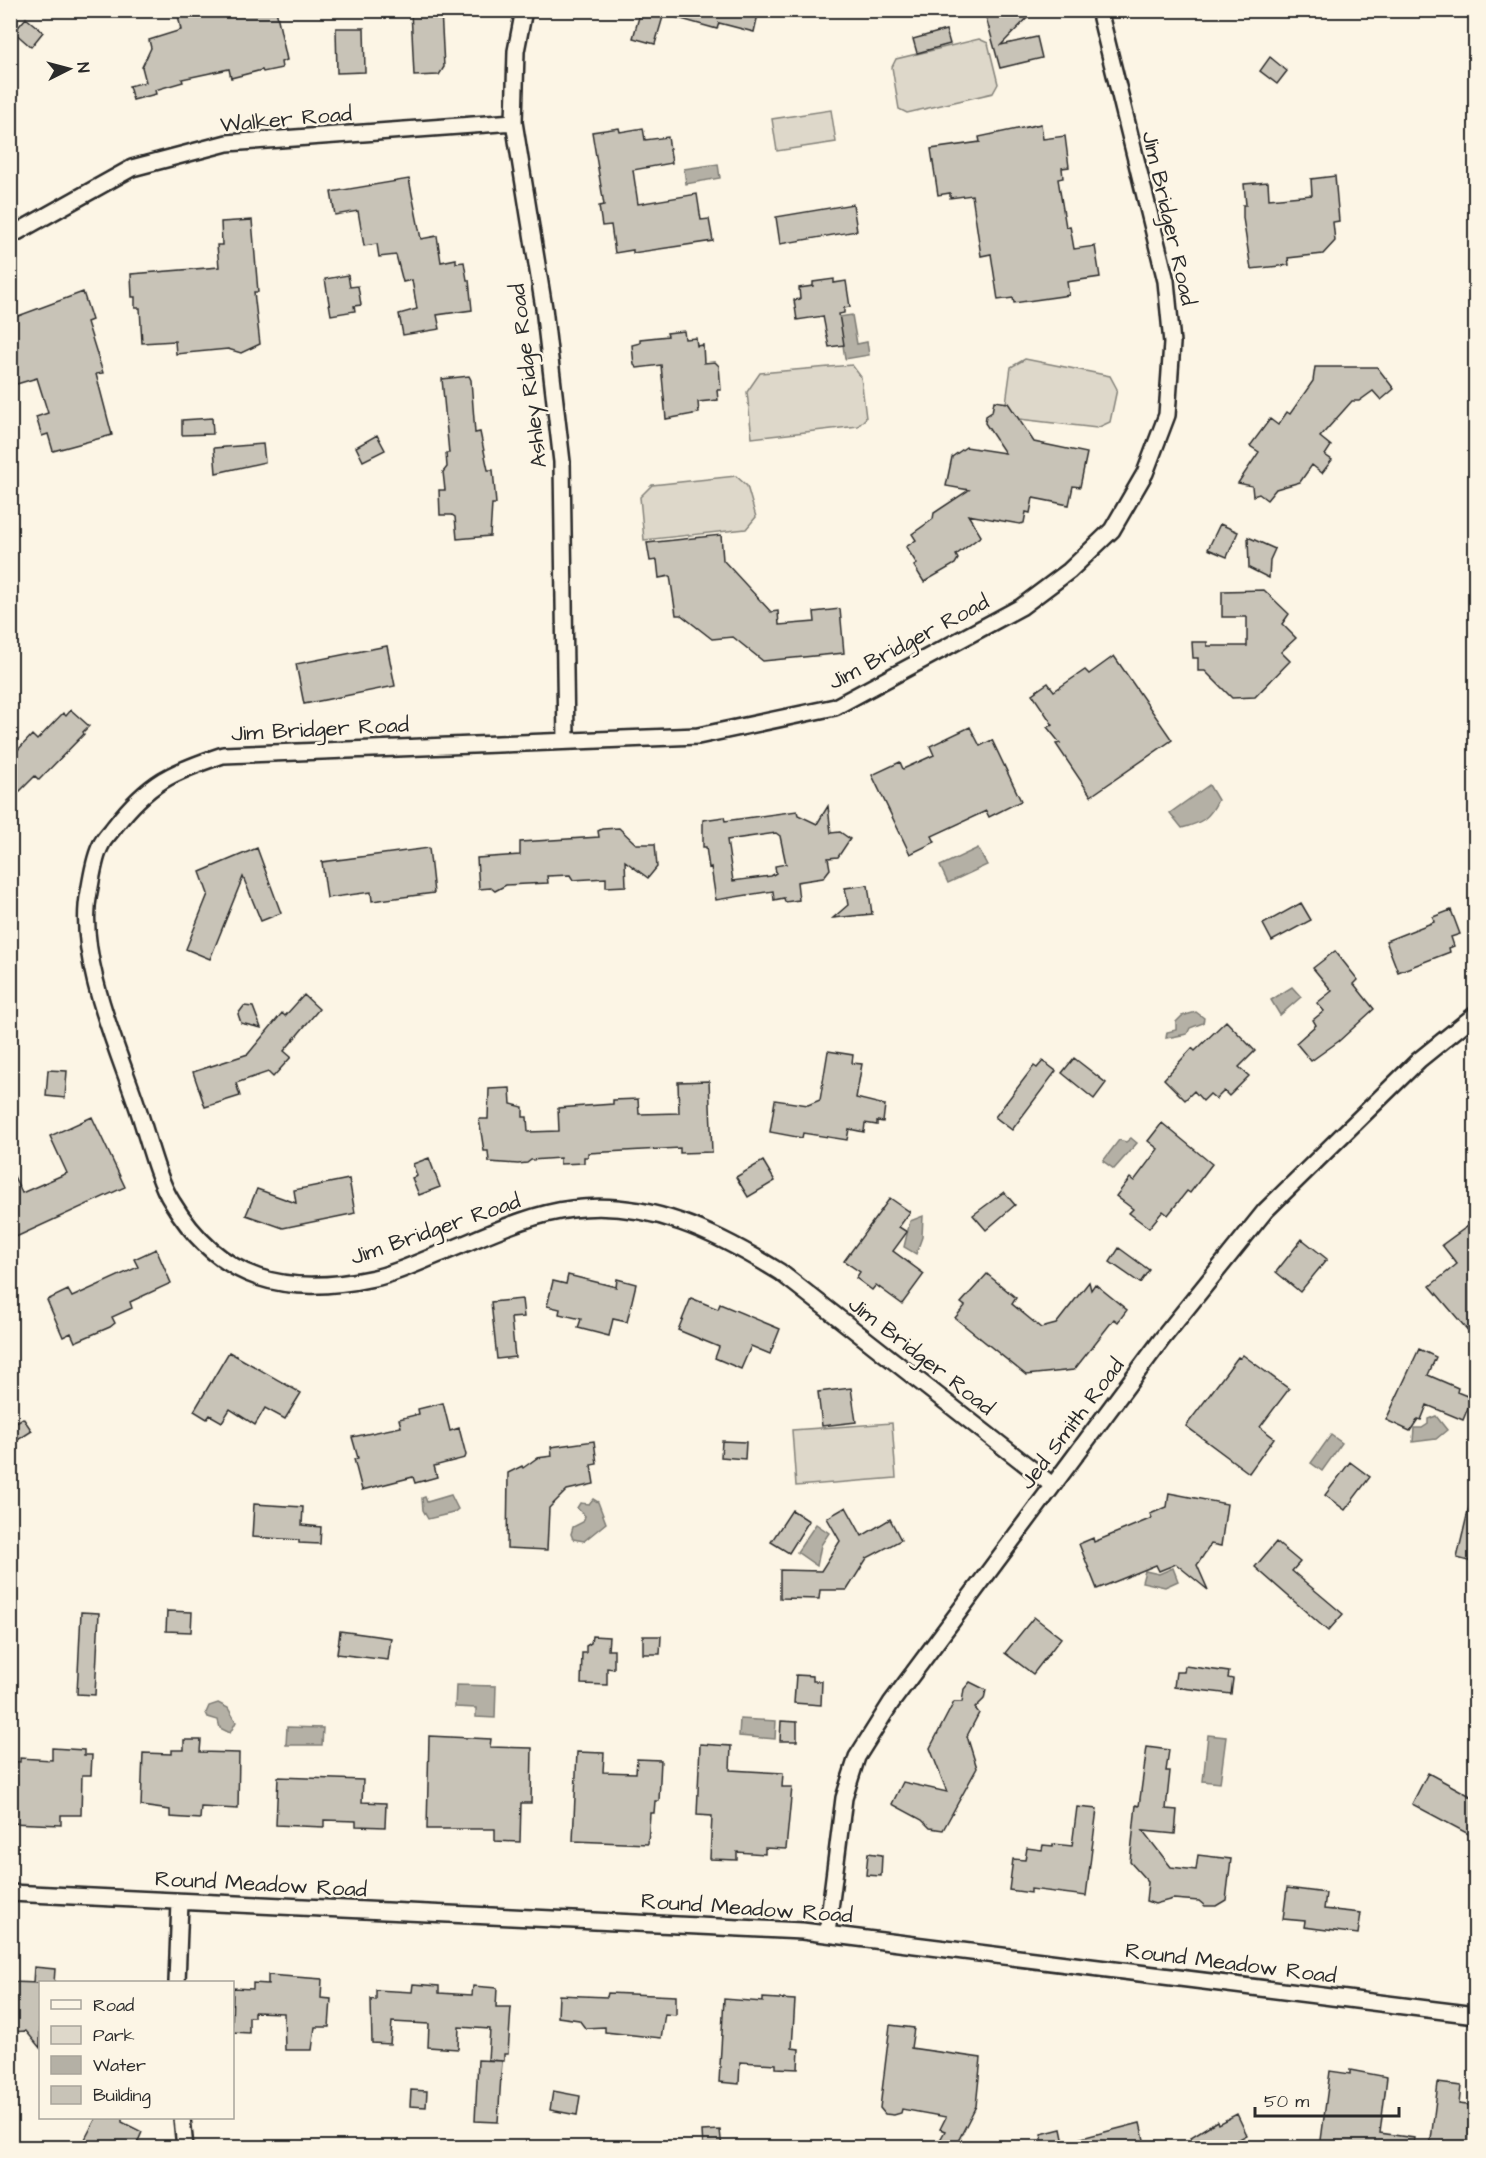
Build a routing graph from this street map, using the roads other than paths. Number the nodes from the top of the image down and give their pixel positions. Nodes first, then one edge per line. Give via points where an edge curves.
1 (524, 10) edge
2 (1099, 10) edge
3 (514, 122) junction
4 (10, 236) edge
5 (566, 740) junction
6 (1476, 1014) edge
7 (1052, 1485) junction
8 (10, 1893) edge
9 (180, 1902) junction
10 (827, 1933) junction
11 (177, 1981) edge
12 (1476, 2015) edge
13 (182, 2119) edge
14 (185, 2148) edge

1 - 3 street, Ashley Ridge Road via 516,51
2 - 5 street, Jim Bridger Road via 1166,281 1173,343 1167,415 1145,473 1112,530 1069,571 1021,607 834,707 698,736
3 - 4 street, Walker Road via 227,143 132,168
3 - 5 street, Ashley Ridge Road via 544,308 562,462
5 - 7 street, Jim Bridger Road via 223,755 178,770 136,799 101,845 88,896 89,953 109,1024 170,1200 197,1238 237,1269 280,1285 327,1286 376,1278 513,1225 572,1209 641,1209 693,1225 742,1248 780,1272
6 - 7 street, Jed Smith Road via 1419,1060 1265,1211
7 - 10 street, Jed Smith Road via 891,1703 857,1757 844,1798
8 - 9 street, Round Meadow Road
9 - 10 street, Round Meadow Road
9 - 11 street
10 - 12 street, Round Meadow Road
13 - 14 street

